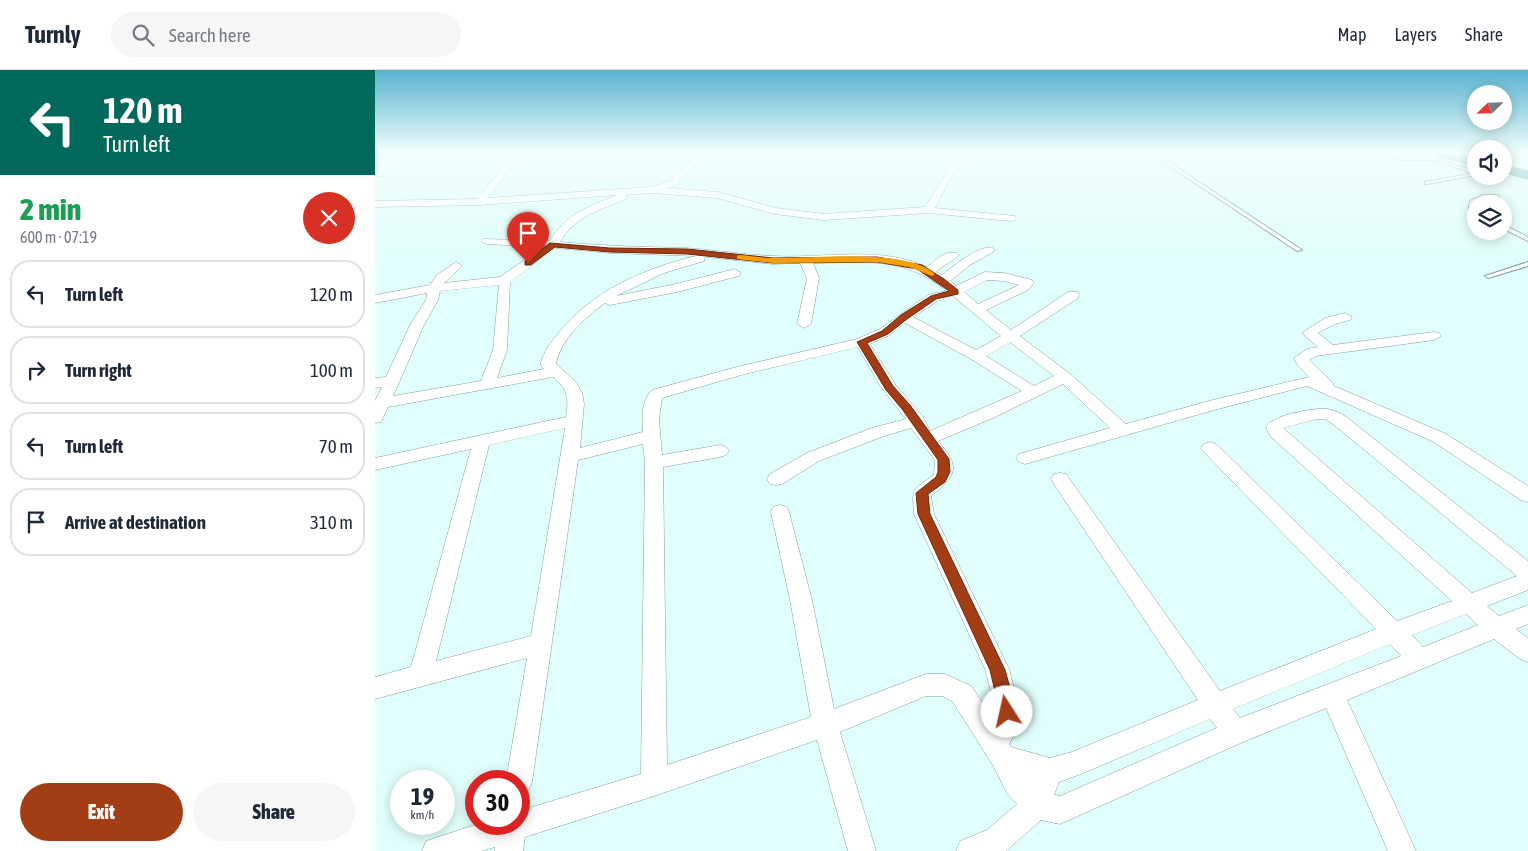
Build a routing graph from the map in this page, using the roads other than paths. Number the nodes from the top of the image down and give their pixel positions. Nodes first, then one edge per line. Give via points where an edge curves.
1 (489, 189) edge
2 (941, 189) edge
3 (1207, 189) edge
4 (652, 190) joint
5 (638, 191) junction
6 (479, 202) junction
7 (375, 204) edge
8 (928, 210) junction
9 (1011, 218) dead end
10 (1512, 231) edge
11 (1528, 239) edge
12 (487, 241) dead end
13 (553, 245) junction
14 (989, 250) dead end
15 (1299, 250) dead end
16 (717, 255) junction
17 (953, 255) dead end
18 (804, 260) junction
19 (1528, 264) edge
20 (456, 266) dead end
21 (928, 272) junction
22 (735, 273) dead end
23 (1488, 276) dead end
24 (503, 281) junction
25 (942, 281) junction
26 (434, 288) junction
27 (955, 292) junction
28 (1073, 295) dead end
29 (375, 299) edge
30 (599, 302) junction
31 (977, 310) junction
32 (904, 317) junction
33 (1345, 317) dead end
34 (804, 324) dead end
35 (1011, 336) junction
36 (1434, 336) dead end
37 (862, 342) junction
38 (1329, 349) junction
39 (976, 356) junction
40 (555, 372) junction
41 (1065, 377) junction
42 (393, 380) junction
43 (375, 383) edge
44 (487, 384) junction
45 (1034, 392) junction
46 (1334, 392) junction
47 (382, 403) junction
48 (375, 418) edge
49 (573, 421) junction
50 (922, 430) junction
51 (1122, 430) junction
52 (651, 436) junction
53 (481, 442) junction
54 (1210, 448) dead end
55 (720, 451) dead end
56 (570, 456) junction
57 (1025, 458) dead end
58 (654, 462) junction
59 (375, 464) edge
60 (776, 479) dead end
61 (1060, 479) dead end
62 (1528, 495) edge
63 (780, 512) dead end
64 (1528, 573) edge
65 (1528, 582) edge
66 (1469, 603) junction
67 (1528, 614) edge
68 (1496, 627) junction
69 (1394, 633) junction
70 (539, 644) junction
71 (1528, 652) edge
72 (1420, 659) junction
73 (420, 676) junction
74 (375, 688) edge
75 (1332, 695) junction
76 (1215, 704) junction
77 (825, 725) junction
78 (1235, 733) junction
79 (998, 751) junction
80 (521, 770) edge
81 (1050, 771) junction
82 (654, 783) junction
83 (1037, 805) junction
84 (530, 827) edge
85 (507, 835) edge
86 (436, 851) edge
87 (861, 851) edge
88 (970, 851) edge
89 (1402, 851) edge

1 - 6 street
2 - 8 street
3 - 15 lane
4 - 5 street
4 - 8 street via 718,195 775,211 824,218
5 - 6 street
5 - 13 street via 575,217
6 - 7 street
8 - 9 street
10 - 11 lane
12 - 13 street
13 - 16 street
13 - 24 street
14 - 25 street via 966,262
16 - 18 street
16 - 30 street via 672,265 615,290
17 - 21 street
18 - 21 street via 877,259 911,264
18 - 34 street via 813,274
19 - 23 lane
20 - 26 street
21 - 25 street
22 - 30 street via 677,288
24 - 26 street
24 - 44 street via 500,350
25 - 27 street
26 - 29 street
26 - 42 street
27 - 31 street
27 - 31 street via 990,275 1027,283
27 - 32 street via 933,298
28 - 35 street
30 - 40 street via 577,318 562,336 549,357 548,365
31 - 35 street
32 - 37 street via 885,332
32 - 39 street
33 - 38 street via 1309,333
35 - 39 street
35 - 41 street
36 - 38 street
37 - 50 street via 889,387
37 - 52 street via 658,393 653,396
38 - 46 street via 1301,358
39 - 45 street
40 - 44 street
40 - 49 street via 571,385 576,404
41 - 45 street
41 - 51 street
42 - 43 street
42 - 47 street
44 - 47 street
45 - 50 street via 987,414
46 - 51 street via 1308,381
46 - 62 street via 1439,438
47 - 48 street
49 - 53 street
49 - 56 street
50 - 60 street via 878,432 813,457
50 - 79 street via 944,459 941,479 922,493 924,514 997,670 1005,699 1008,724
51 - 57 street
52 - 56 street
52 - 58 street
53 - 59 street
53 - 73 street
54 - 69 street
55 - 58 street
56 - 70 street
58 - 82 street
61 - 76 street
63 - 77 street
64 - 66 street via 1339,420 1328,414 1317,414 1274,427
65 - 66 street
66 - 68 street
66 - 69 street
67 - 68 street
68 - 71 street
68 - 72 street
69 - 72 street
69 - 76 street
70 - 73 street
70 - 80 street
72 - 75 street
73 - 74 street
75 - 78 street
75 - 89 street
76 - 78 street
76 - 81 street via 1072,765
77 - 79 street via 926,686 945,685 962,694
77 - 82 street
77 - 87 street
78 - 83 street via 1060,810
79 - 81 street
79 - 83 street via 1017,786
81 - 83 street
82 - 84 street
83 - 88 street via 996,840
85 - 86 street

